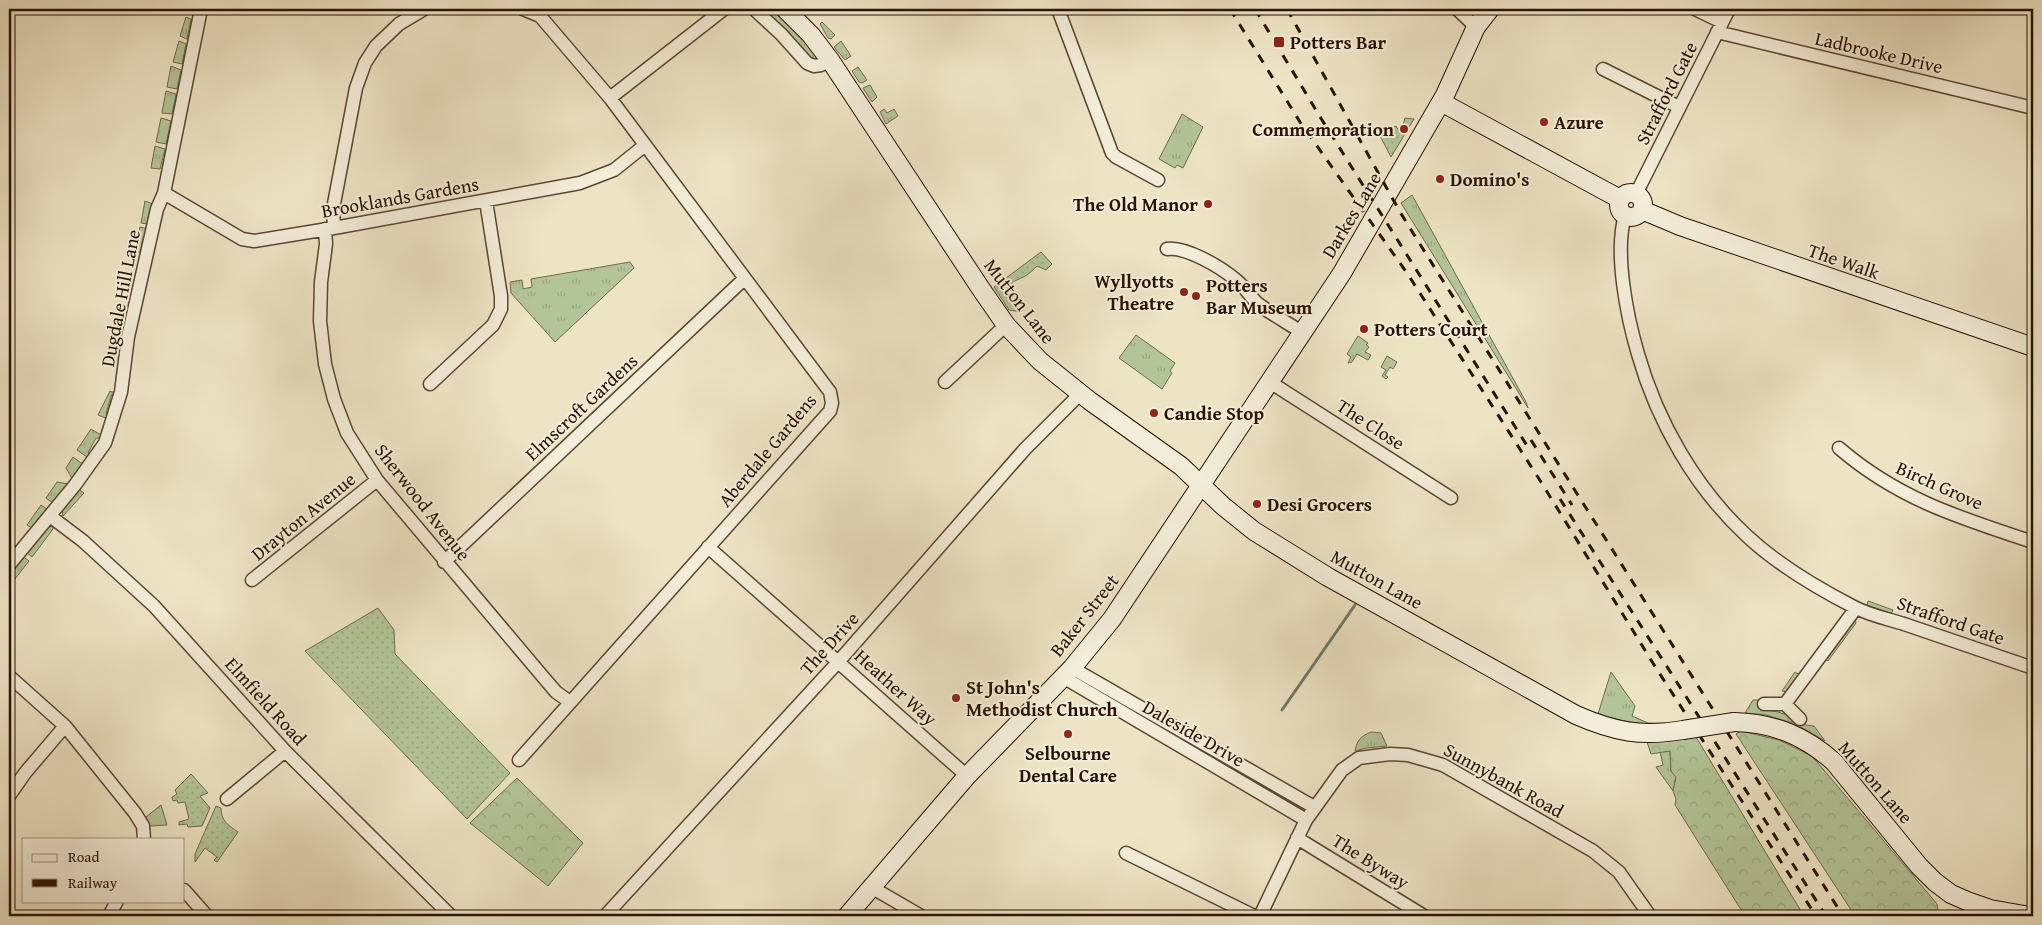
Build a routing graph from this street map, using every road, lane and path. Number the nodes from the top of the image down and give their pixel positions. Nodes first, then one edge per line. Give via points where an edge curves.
1 (201, 9) edge
2 (424, 9) edge
3 (523, 9) edge
4 (724, 9) edge
5 (754, 9) edge
6 (785, 9) edge
7 (1058, 9) edge
8 (1457, 9) edge
9 (1490, 9) edge
10 (1695, 9) edge
11 (1729, 9) edge
12 (1720, 27) junction
13 (1476, 28) junction
14 (830, 60) junction
15 (1603, 69) dead end
16 (610, 98) junction
17 (1441, 102) junction
18 (1679, 107) junction
19 (2033, 108) edge
20 (644, 146) junction
21 (1158, 180) dead end
22 (164, 192) junction
23 (486, 201) junction
24 (1631, 205) junction
25 (329, 229) junction
26 (1167, 249) dead end
27 (744, 279) junction
28 (1006, 325) junction
29 (1303, 332) junction
30 (2033, 347) edge
31 (945, 382) dead end
32 (1270, 382) junction
33 (430, 384) dead end
34 (1081, 393) junction
35 (1839, 448) dead end
36 (377, 480) junction
37 (1202, 486) junction
38 (1451, 498) dead end
39 (50, 516) junction
40 (2033, 542) edge
41 (708, 547) junction
42 (444, 562) junction
43 (9, 564) edge
44 (252, 580) dead end
45 (1856, 608) junction
46 (838, 661) junction
47 (2033, 668) edge
48 (1067, 672) junction
49 (9, 676) edge
50 (570, 702) junction
51 (1764, 704) dead end
52 (1784, 704) junction
53 (1800, 719) dead end
54 (64, 726) junction
55 (284, 751) junction
56 (519, 760) dead end
57 (967, 776) junction
58 (9, 796) edge
59 (228, 799) dead end
60 (1314, 807) junction
61 (1306, 820) junction
62 (144, 838) edge
63 (1298, 838) junction
64 (1126, 853) dead end
65 (870, 887) junction
66 (185, 891) edge
67 (116, 902) edge
68 (109, 916) edge
69 (207, 916) edge
70 (451, 916) edge
71 (605, 916) edge
72 (847, 916) edge
73 (921, 916) edge
74 (1254, 916) edge
75 (1260, 916) edge
76 (1424, 916) edge
77 (1650, 916) edge
78 (2030, 916) edge

1 - 22 street, Dugdale Hill Lane
2 - 25 street, Sherwood Avenue via 399,24 376,46 365,63 356,88
3 - 16 street, Aberdale Gardens via 540,16
4 - 16 street
5 - 14 street via 807,63 814,66
6 - 14 street, Mutton Lane
7 - 21 street via 1112,153
8 - 13 street
9 - 13 street, Darkes Lane
10 - 12 street, Ladbrooke Drive
11 - 12 street, Strafford Gate
12 - 18 street, Strafford Gate
12 - 19 street, Ladbrooke Drive
13 - 17 street, Darkes Lane
14 - 28 street, Mutton Lane
15 - 18 street
16 - 20 street, Aberdale Gardens
17 - 24 street, The Walk
17 - 29 street, Darkes Lane via 1342,273
18 - 24 street, Strafford Gate
20 - 23 street, Brooklands Gardens via 614,170 580,183
20 - 27 street, Aberdale Gardens
22 - 25 street, Brooklands Gardens via 242,239 254,241
22 - 39 street, Dugdale Hill Lane via 157,209 128,337 122,392 105,444
23 - 25 street, Brooklands Gardens
23 - 33 street via 501,309 494,325
24 - 30 street, The Walk via 1779,261
24 - 45 street, Strafford Gate via 1621,243 1631,331 1652,397 1682,454 1716,503 1748,537 1776,560
25 - 36 street, Sherwood Avenue via 320,282 325,364 347,433
26 - 29 street via 1176,247 1225,272 1257,302
27 - 41 street, Aberdale Gardens via 830,392 832,403 830,411
27 - 42 street, Elmscroft Gardens
28 - 31 street
28 - 34 street, Mutton Lane via 1040,361
29 - 32 street, Darkes Lane
32 - 37 street, Darkes Lane
32 - 38 street, The Close
34 - 37 street, Mutton Lane via 1181,466
34 - 46 street, The Drive via 1025,449
35 - 40 street, Birch Grove via 1862,468 1934,508
36 - 42 street, Sherwood Avenue
36 - 44 street, Drayton Avenue
37 - 48 street, Baker Street via 1112,619
37 - 78 street, Mutton Lane, bridge via 1254,531 1328,577 1576,715 1606,728 1649,734 1734,722 1786,730 1834,762 1935,882 1951,894 1990,909
39 - 43 street, Dugdale Hill Lane
39 - 55 street, Elmfield Road via 83,541 154,606
41 - 46 street, Heather Way
41 - 50 street, Aberdale Gardens
42 - 50 street, Sherwood Avenue via 556,692
45 - 47 street, Strafford Gate
45 - 52 street
46 - 57 street, Heather Way
46 - 71 street, The Drive
48 - 57 street, Baker Street
48 - 60 street, Daleside Drive
48 - 61 street, Daleside Drive
49 - 54 street
50 - 56 street, Aberdale Gardens
51 - 52 street
52 - 53 street
54 - 58 street
54 - 62 street via 135,813 143,826
55 - 59 street
55 - 70 street, Elmfield Road
57 - 65 street, Baker Street
60 - 61 street, Sunnybank Road
60 - 77 street, Sunnybank Road via 1342,770 1359,758 1390,754 1428,760 1443,765 1593,851 1619,872
61 - 63 street, Sunnybank Road
63 - 75 street, Sunnybank Road
63 - 76 street, The Byway
64 - 74 street
65 - 72 street, Baker Street
65 - 73 street
66 - 69 street
67 - 68 street

